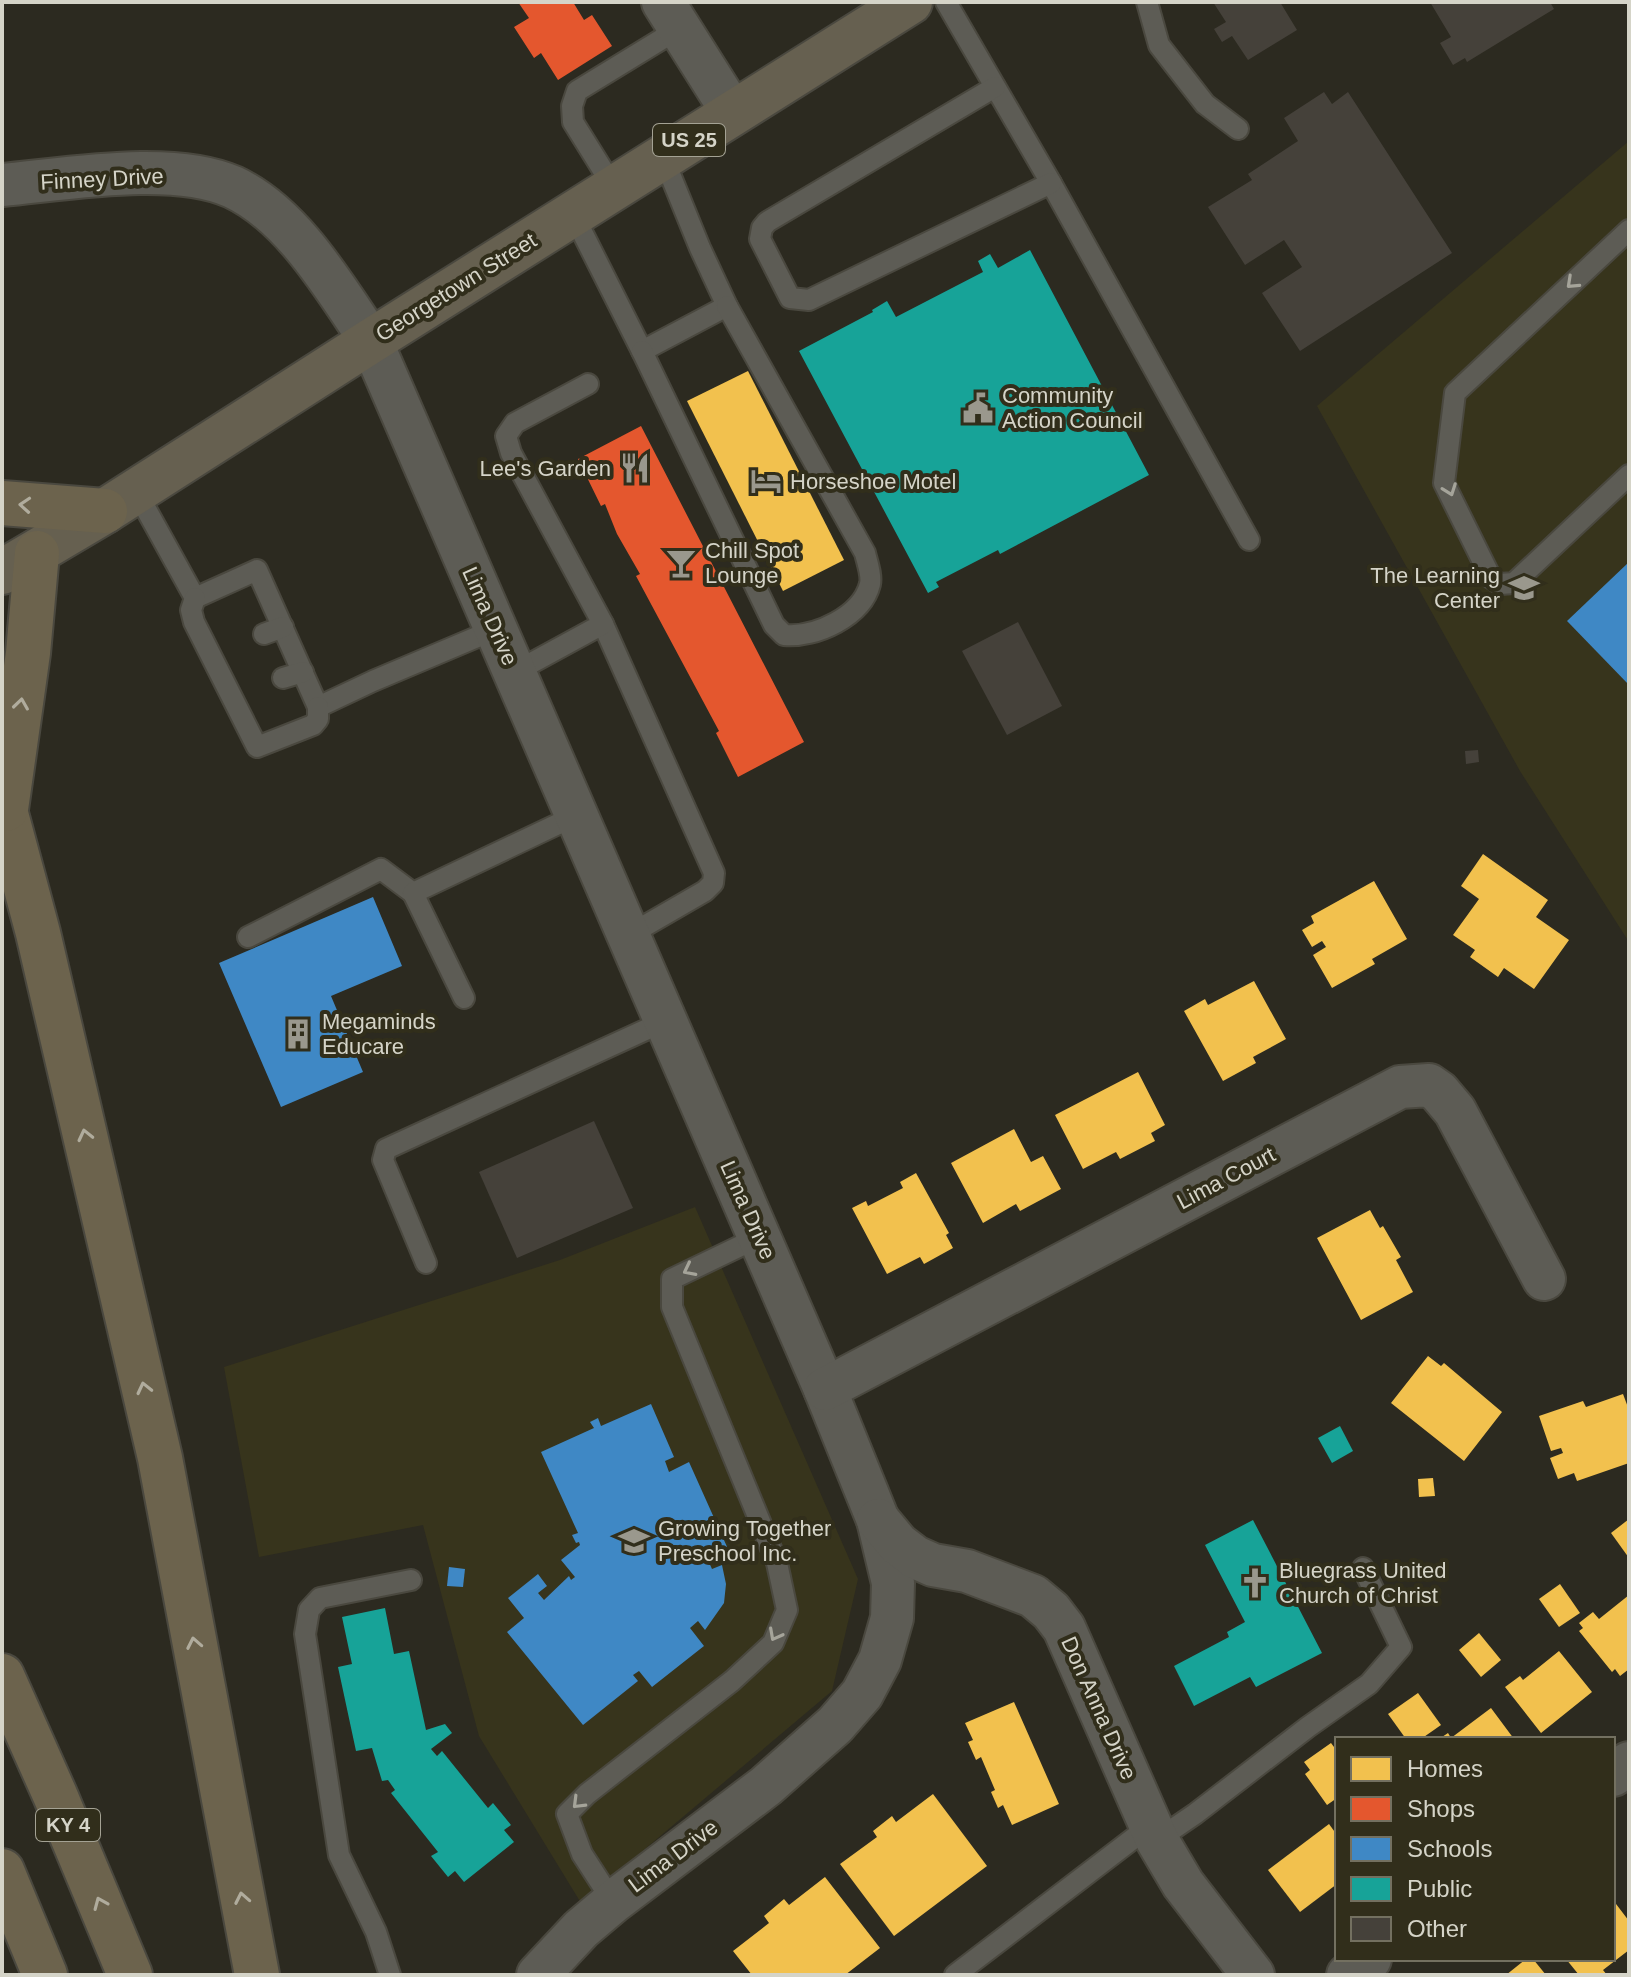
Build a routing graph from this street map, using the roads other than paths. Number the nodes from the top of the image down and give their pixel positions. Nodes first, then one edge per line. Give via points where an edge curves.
1 (910, 2) edge
2 (946, 2) edge
3 (1147, 2) edge
4 (672, 15) edge
5 (995, 87) junction
6 (733, 113) junction
7 (1238, 129) dead end
8 (663, 157) junction
9 (1051, 183) junction
10 (2, 185) edge
11 (614, 188) junction
12 (573, 214) junction
13 (1629, 230) edge
14 (727, 306) junction
15 (371, 341) junction
16 (642, 351) junction
17 (588, 384) dead end
18 (1629, 475) edge
19 (120, 501) junction
20 (2, 503) edge
21 (1249, 540) dead end
22 (19, 563) edge
23 (195, 598) junction
24 (603, 624) junction
25 (496, 629) junction
26 (515, 672) junction
27 (318, 707) junction
28 (4, 804) edge
29 (577, 815) junction
30 (413, 893) junction
31 (629, 935) junction
32 (248, 937) dead end
33 (464, 998) dead end
34 (665, 1021) junction
35 (759, 1237) junction
36 (426, 1263) dead end
37 (1544, 1279) dead end
38 (825, 1389) junction
39 (878, 1520) junction
40 (1363, 1568) dead end
41 (411, 1580) dead end
42 (2, 1676) edge
43 (1154, 1832) junction
44 (2, 1871) edge
45 (613, 1902) junction
46 (1367, 1961) edge
47 (45, 1975) edge
48 (130, 1975) edge
49 (257, 1975) edge
50 (390, 1975) edge
51 (538, 1975) edge
52 (955, 1975) edge
53 (1253, 1975) edge
54 (1348, 1975) edge

1 - 6 main road, Georgetown Street / US 25
2 - 5 lane
3 - 7 lane via 1159,45 1205,104
4 - 6 street
4 - 11 lane via 577,91 573,122
5 - 9 lane
5 - 9 lane via 767,222 760,239 790,298 809,300
6 - 8 main road, Georgetown Street / US 25
8 - 11 main road, Georgetown Street / US 25
8 - 14 lane
9 - 21 lane
10 - 15 street, Finney Drive via 157,173 234,187 303,244
11 - 12 main road, Georgetown Street / US 25
12 - 15 main road, Georgetown Street / US 25
12 - 16 lane
13 -> 18 lane via 1455,393 1444,483 1491,578 1500,584 1514,583
14 - 16 lane
14 - 16 lane via 865,553 871,582 858,608 824,628 796,636 784,635 774,625
15 - 19 main road, Georgetown Street / US 25
15 - 25 street, Lima Drive
17 - 24 lane via 515,423 506,436
19 -> 20 highway
19 - 22 main road, Georgetown Street / US 25
19 - 23 lane
28 -> 22 highway via 28,653
23 - 27 lane via 257,570 293,675
23 - 27 lane via 194,622 215,649 257,747 313,725
24 - 26 lane
24 - 31 lane via 714,873 705,891
25 - 26 street, Lima Drive
25 - 27 lane
26 - 29 street, Lima Drive
49 -> 28 highway via 160,1458
29 - 30 lane
29 - 31 street, Lima Drive
30 - 32 lane via 381,869
30 - 33 lane
31 - 34 street, Lima Drive
34 - 35 street, Lima Drive
34 - 36 lane via 386,1149 383,1160
35 - 38 street, Lima Drive
35 -> 45 lane via 672,1279 672,1307 777,1563 787,1610 773,1643 567,1814 582,1854
37 - 38 street, Lima Court via 1455,1111 1429,1085 1400,1087
38 - 39 street, Lima Drive
39 - 43 street, Don Anna Drive via 915,1557 1033,1596 1051,1611 1064,1628
39 - 45 street, Lima Drive via 893,1583 892,1618 880,1660 862,1694 766,1786
40 - 43 lane via 1401,1647 1369,1684 1195,1814
41 - 50 lane via 320,1598 309,1610 305,1634 339,1855
48 -> 42 highway, KY 4
43 - 52 lane
43 - 53 street, Don Anna Drive via 1183,1884
44 - 47 highway
45 - 51 street, Lima Drive
46 - 54 street

